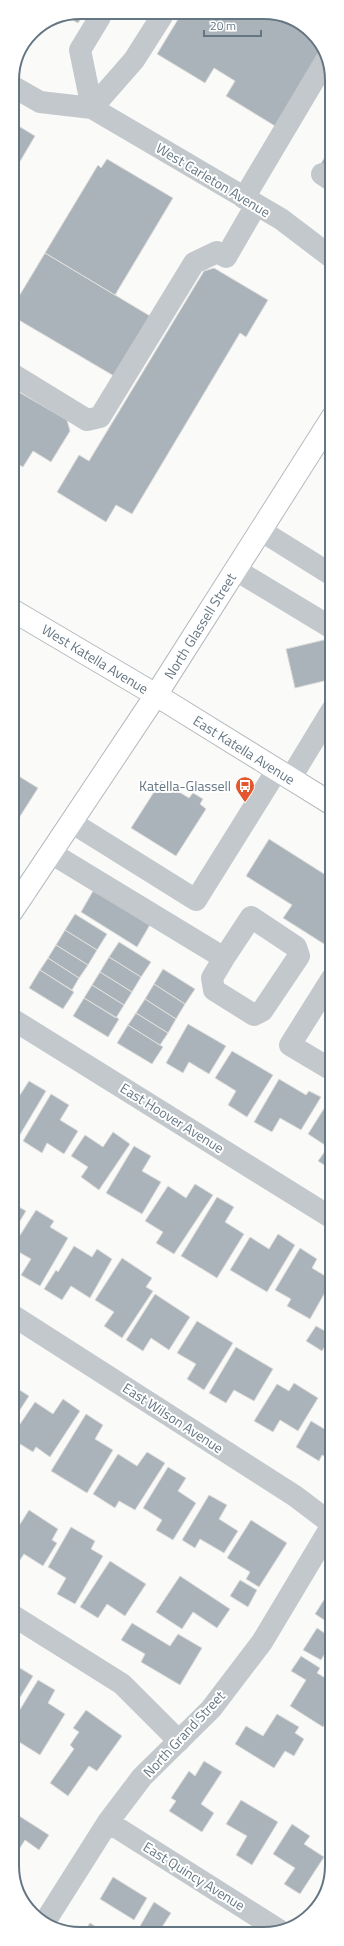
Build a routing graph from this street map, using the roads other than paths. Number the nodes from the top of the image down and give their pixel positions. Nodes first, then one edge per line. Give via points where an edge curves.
1 (98, 19) edge
2 (160, 19) edge
3 (323, 65) edge
4 (19, 90) edge
5 (92, 108) junction
6 (250, 201) junction
7 (325, 251) edge
8 (19, 378) edge
9 (325, 429) edge
10 (260, 530) junction
11 (325, 564) edge
12 (236, 570) junction
13 (19, 614) edge
14 (325, 624) edge
15 (156, 695) junction
16 (325, 719) edge
17 (284, 775) junction
18 (325, 800) edge
19 (71, 822) junction
20 (51, 853) junction
21 (19, 888) edge
22 (224, 958) junction
23 (325, 991) edge
24 (19, 1022) edge
25 (325, 1066) edge
26 (325, 1214) edge
27 (19, 1319) edge
28 (325, 1519) edge
29 (325, 1536) edge
30 (19, 1620) edge
31 (179, 1740) junction
32 (108, 1822) junction
33 (47, 1918) edge
34 (273, 1926) edge

1 - 5 street via 80,50
2 - 5 street via 134,60
3 - 6 street
4 - 5 street via 40,102
5 - 6 street, West Carleton Avenue
6 - 7 street, West Carleton Avenue via 303,234
6 - 8 street via 226,257 217,252 194,263 100,417 87,420
9 - 10 main road, North Glassell Street
10 - 11 street
10 - 12 main road, North Glassell Street
12 - 14 street
12 - 15 main road, North Glassell Street
13 - 15 main road, West Katella Avenue
15 - 17 main road, East Katella Avenue
15 - 19 main road, North Glassell Street
16 - 17 street
17 - 18 main road, East Katella Avenue
17 - 19 street via 196,900
19 - 20 main road, North Glassell Street
20 - 21 main road, North Glassell Street
20 - 22 street
22 - 22 street via 251,917 296,947 298,956 262,1011 254,1015 214,990 212,978
23 - 25 street via 290,1045
24 - 26 street, East Hoover Avenue
27 - 28 street, East Wilson Avenue via 295,1496
29 - 31 street, North Grand Street via 262,1642 211,1709
30 - 31 street via 122,1684
31 - 32 street, North Grand Street via 142,1777
32 - 33 street, North Grand Street
32 - 34 street, East Quincy Avenue

